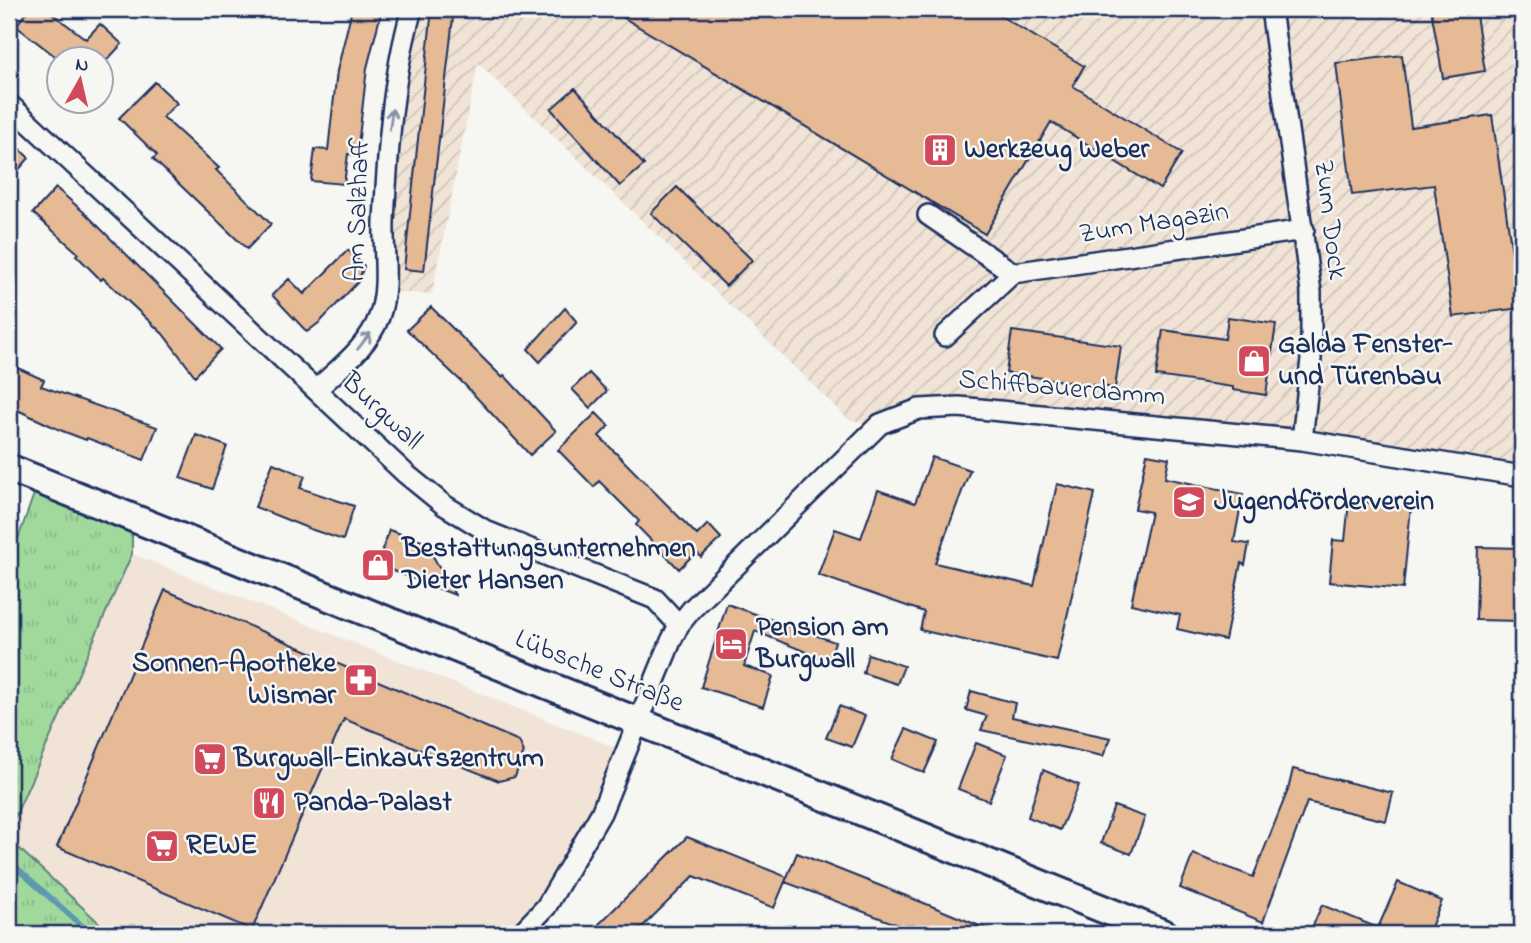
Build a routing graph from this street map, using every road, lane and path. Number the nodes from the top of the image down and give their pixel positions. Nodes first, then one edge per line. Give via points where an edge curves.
1 (412, 9) edge
2 (1271, 9) edge
3 (9, 104) edge
4 (928, 215) dead end
5 (1304, 230) junction
6 (1013, 273) junction
7 (946, 336) dead end
8 (316, 390) junction
9 (1302, 440) junction
10 (9, 468) edge
11 (1522, 476) edge
12 (679, 625) junction
13 (637, 721) junction
14 (520, 934) edge
15 (1165, 934) edge

8 -> 1 street, Am Salzhaff via 366,342 379,318 385,292 388,138 401,46
2 - 5 street, Zum Dock
3 - 8 street, Burgwall
4 - 6 street
5 - 6 street, Zum Magazin
5 - 9 street, Zum Dock via 1311,292 1311,359
6 - 7 street
8 - 12 street, Burgwall via 444,505 488,532 655,599
9 - 11 street, Schiffbauerdamm
9 - 12 street, Schiffbauerdamm via 971,408 919,409 880,424
10 - 13 street, Lübsche Straße
12 - 13 street
13 - 14 street via 601,813 546,907
13 - 15 street, Lübsche Straße

